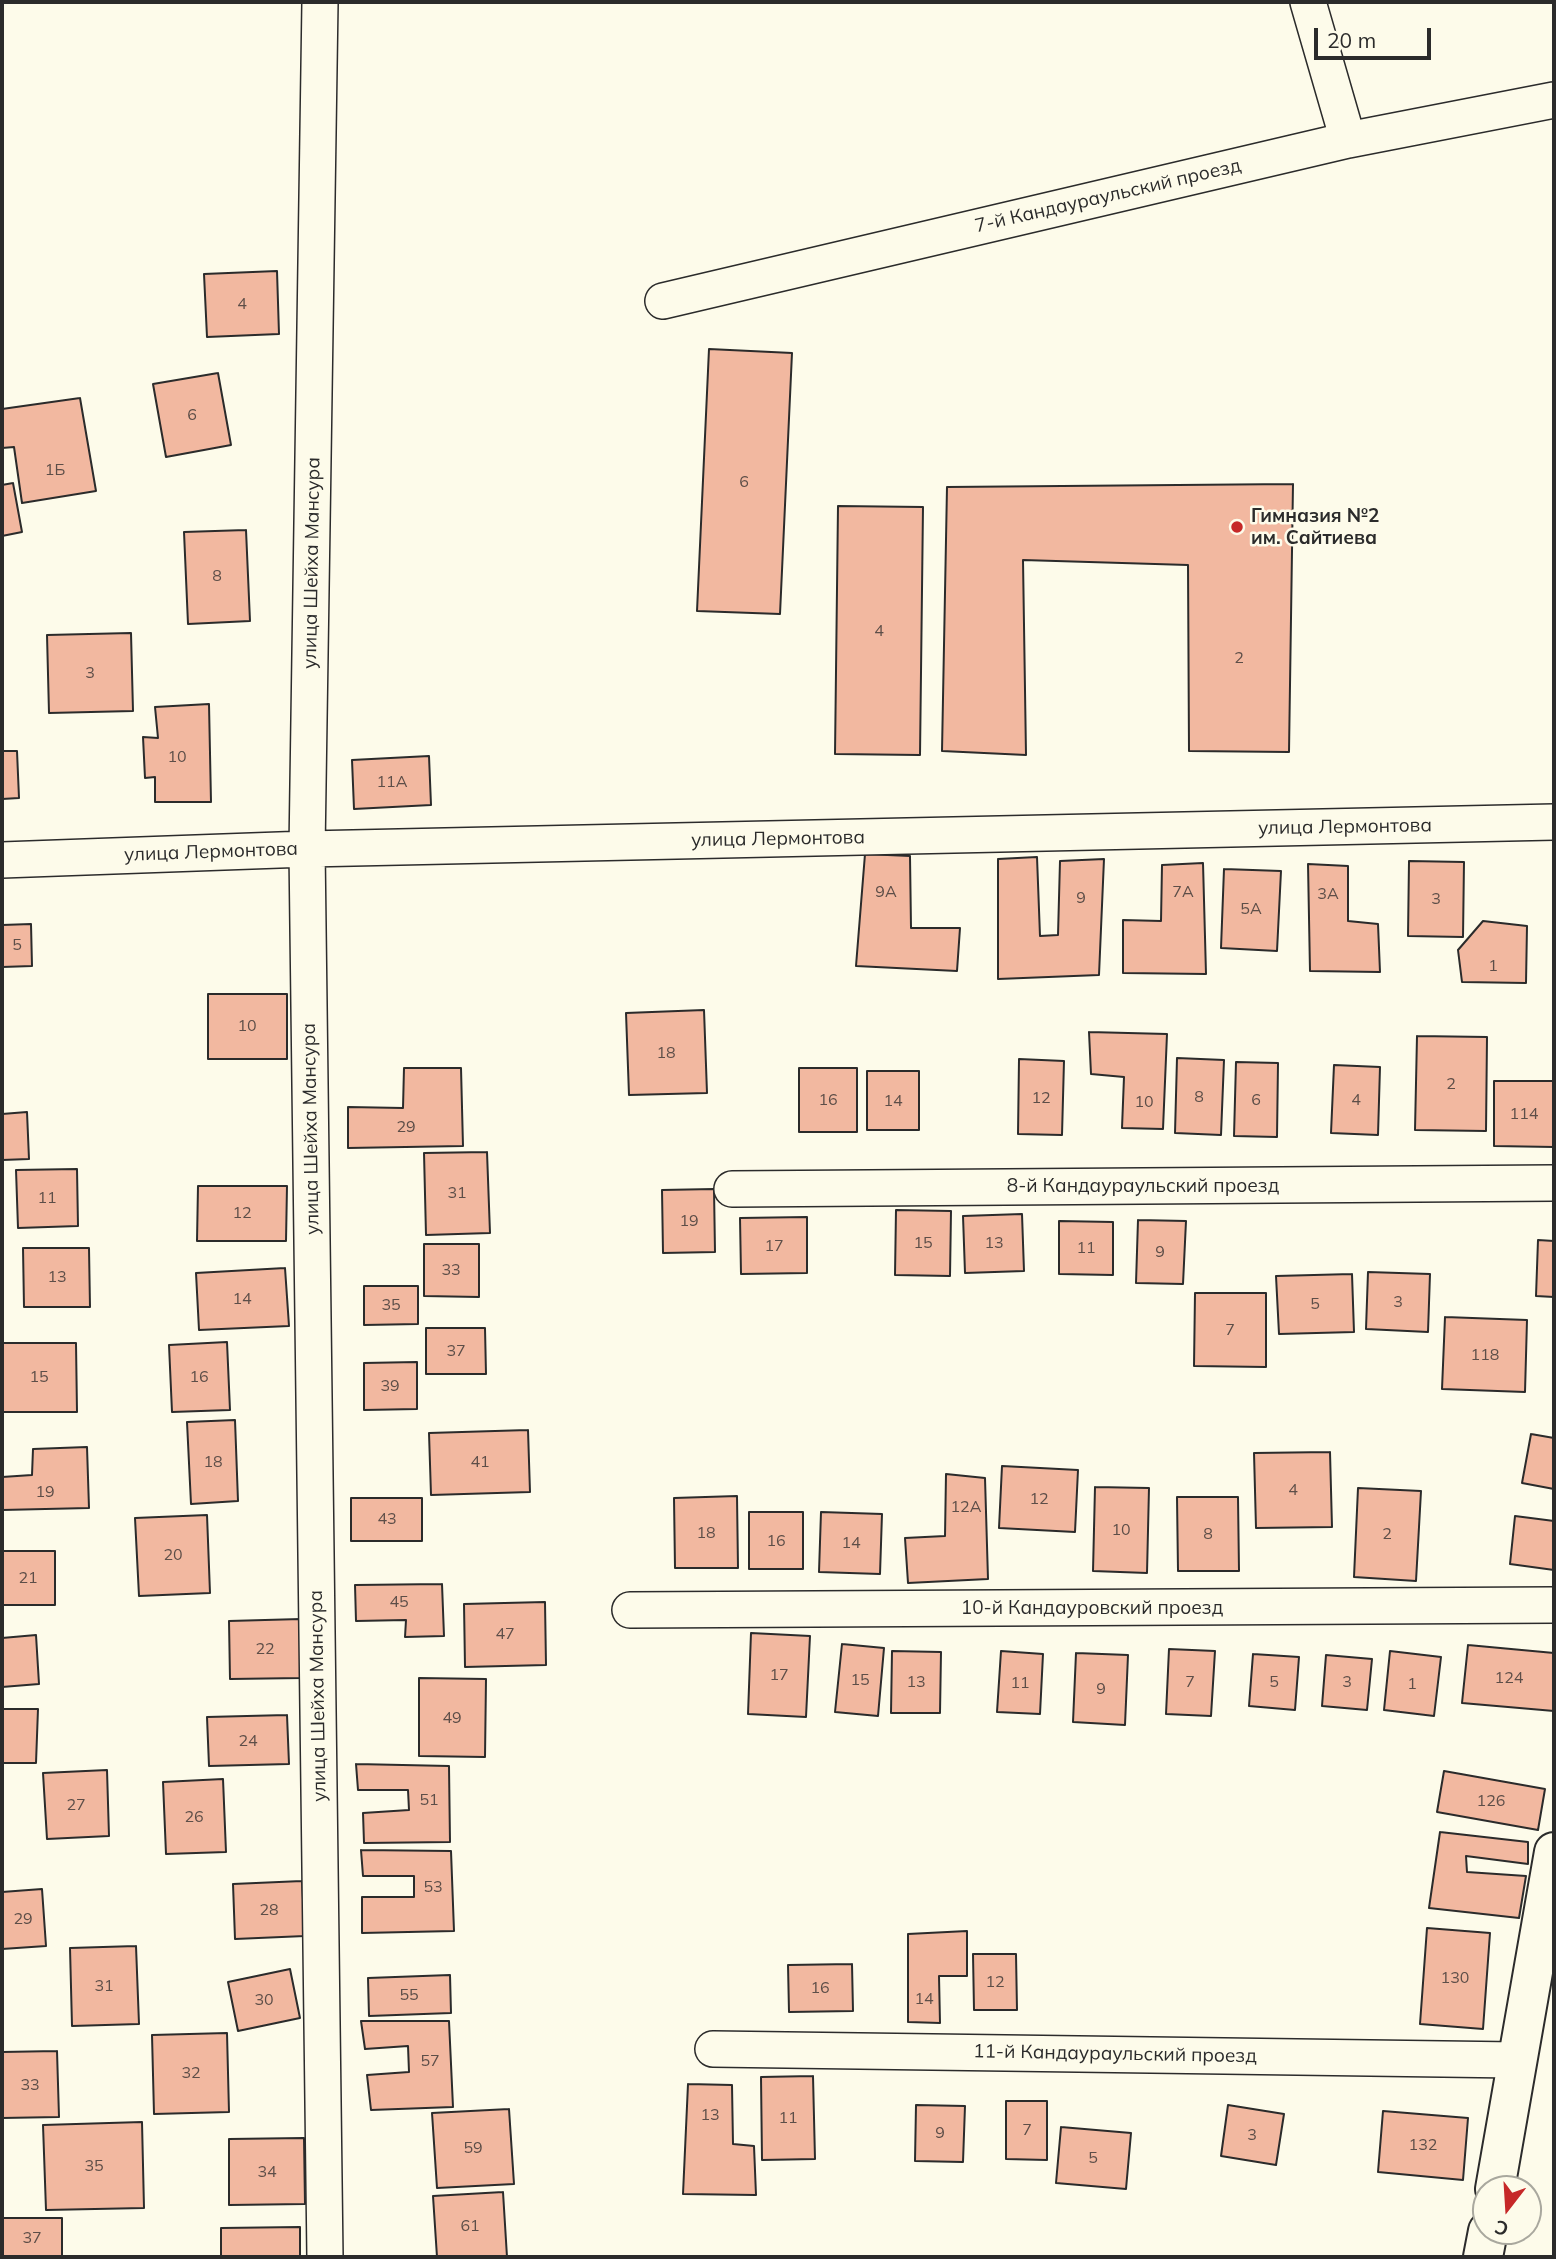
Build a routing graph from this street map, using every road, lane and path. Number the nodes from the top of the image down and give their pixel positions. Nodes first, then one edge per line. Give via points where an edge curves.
1 (320, 2) edge
2 (1308, 2) edge
3 (1554, 100) edge
4 (1348, 140) junction
5 (663, 301) dead end
6 (1554, 822) edge
7 (307, 849) junction
8 (2, 860) edge
9 (1554, 1183) edge
10 (732, 1189) dead end
11 (1554, 1605) edge
12 (630, 1610) dead end
13 (1554, 1852) edge
14 (713, 2049) dead end
15 (1516, 2060) junction
16 (1496, 2175) edge
17 (325, 2257) edge

1 - 7 street, улица Шейха Мансура
2 - 4 street
3 - 4 street, 7-й Кандаураульский проезд
4 - 5 street, 7-й Кандаураульский проезд
6 - 7 street, улица Лермонтова
7 - 8 street, улица Лермонтова
7 - 17 street, улица Шейха Мансура
9 - 10 street, 8-й Кандаураульский проезд
11 - 12 street, 10-й Кандауровский проезд
13 - 15 street
14 - 15 street, 11-й Кандаураульский проезд
15 - 16 street

